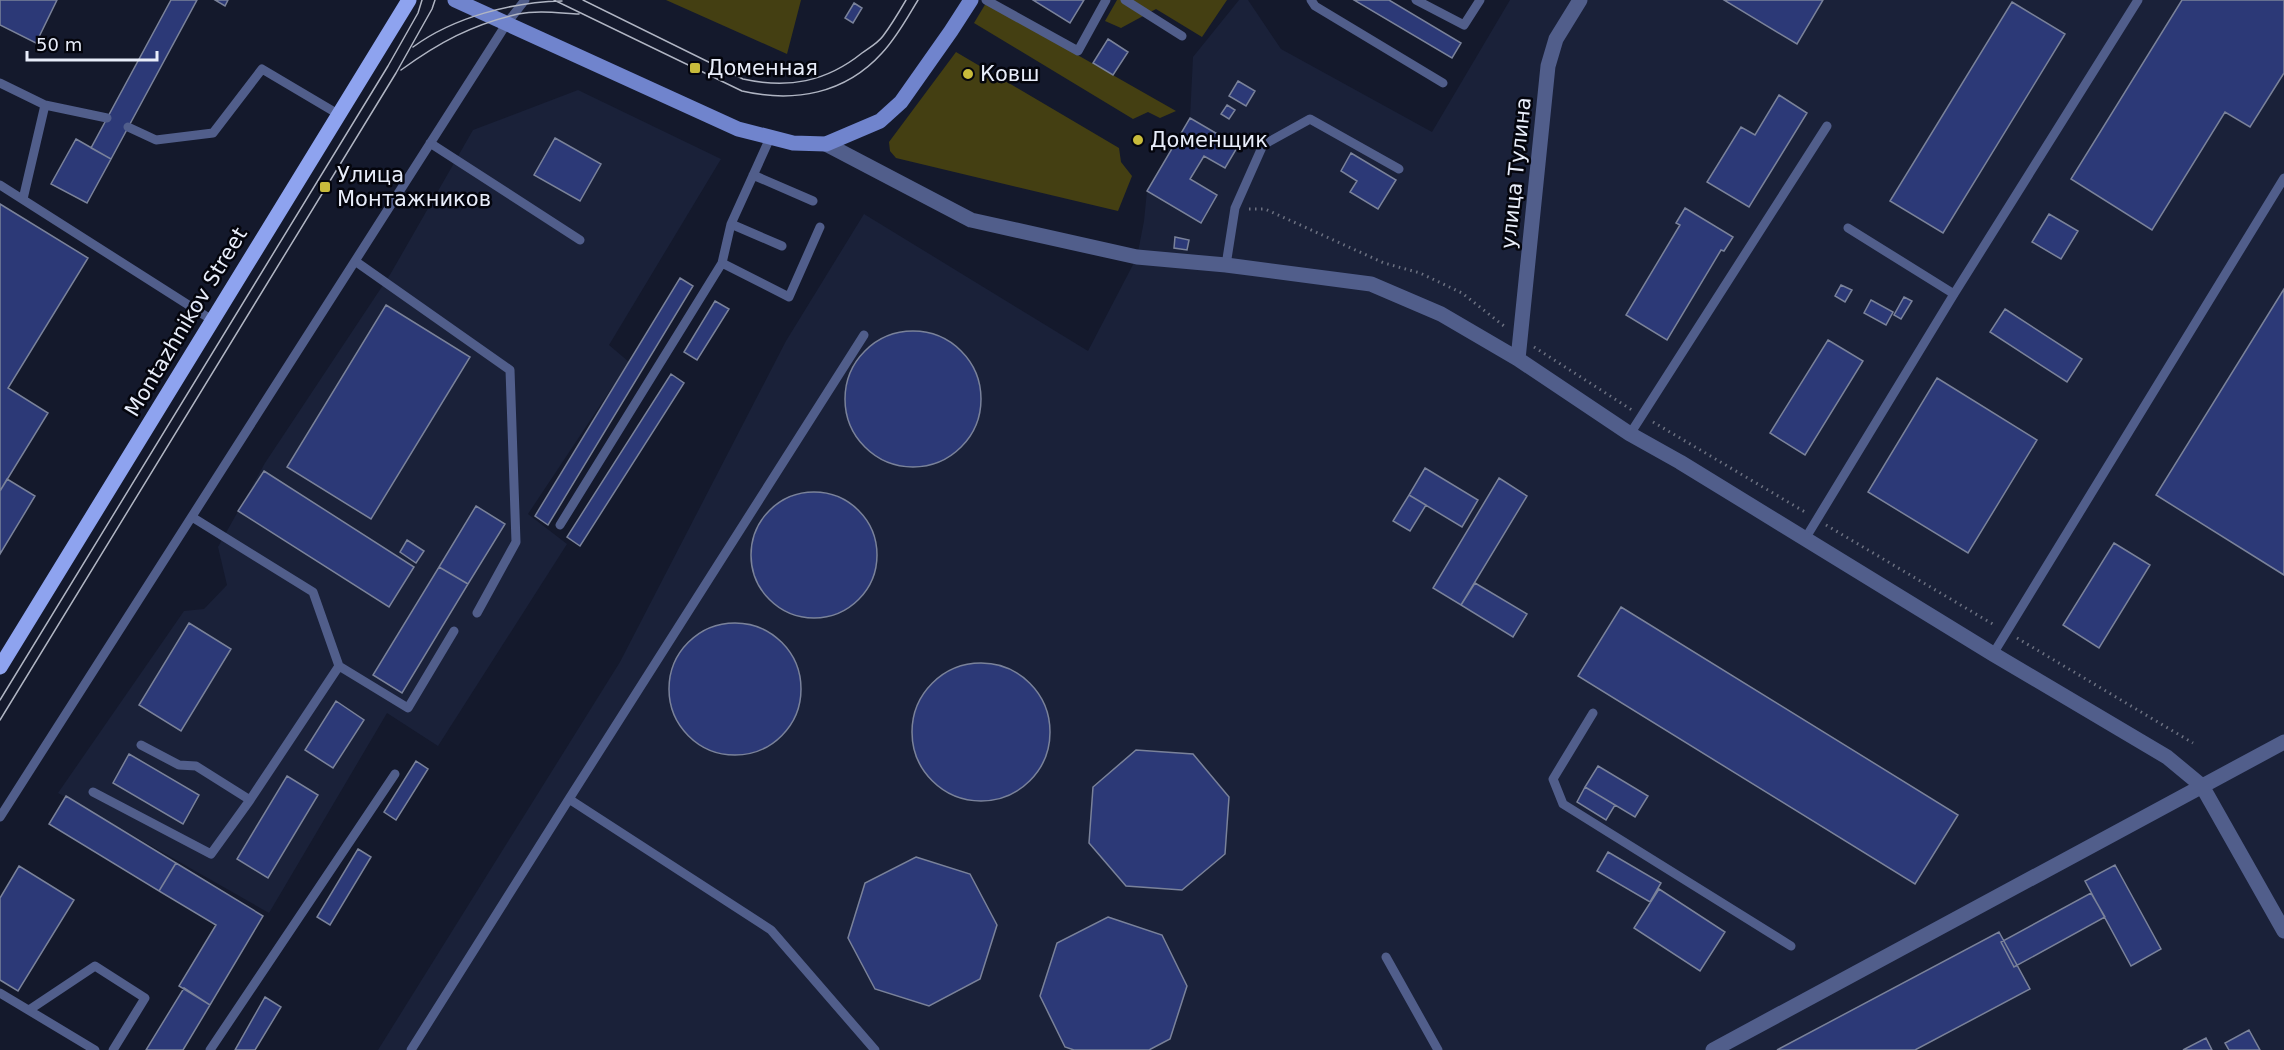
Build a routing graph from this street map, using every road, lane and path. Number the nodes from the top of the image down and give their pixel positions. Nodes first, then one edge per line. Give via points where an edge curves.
1 (409, 0) edge
2 (455, 0) edge
3 (525, 0) edge
4 (970, 0) edge
5 (986, 0) edge
6 (1106, 0) edge
7 (1125, 0) edge
8 (1311, 0) edge
9 (1416, 0) edge
10 (1480, 0) edge
11 (1581, 0) edge
12 (2138, 0) edge
13 (507, 23) junction
14 (1182, 36) dead end
15 (0, 83) edge
16 (1443, 83) dead end
17 (45, 105) junction
18 (338, 114) junction
19 (107, 117) dead end
20 (1827, 126) dead end
21 (128, 127) dead end
22 (770, 138) junction
23 (430, 143) junction
24 (826, 144) junction
25 (1399, 169) dead end
26 (753, 175) junction
27 (2284, 178) edge
28 (0, 185) edge
29 (23, 199) junction
30 (813, 201) dead end
31 (1235, 208) junction
32 (731, 224) junction
33 (820, 227) dead end
34 (1848, 228) dead end
35 (580, 240) dead end
36 (782, 246) dead end
37 (355, 261) junction
38 (722, 263) junction
39 (1226, 265) junction
40 (1953, 294) junction
41 (212, 320) junction
42 (864, 335) dead end
43 (1521, 338) junction
44 (1518, 359) junction
45 (1642, 416) junction
46 (1630, 434) junction
47 (192, 517) junction
48 (1817, 519) junction
49 (560, 525) dead end
50 (1806, 539) junction
51 (477, 613) dead end
52 (454, 631) dead end
53 (2006, 632) junction
54 (1993, 654) junction
55 (0, 666) edge
56 (339, 666) junction
57 (1593, 714) dead end
58 (2284, 742) edge
59 (2193, 743) dead end
60 (141, 745) dead end
61 (395, 774) dead end
62 (2202, 786) junction
63 (93, 792) dead end
64 (569, 799) junction
65 (250, 800) junction
66 (0, 817) edge
67 (2284, 931) edge
68 (1791, 946) dead end
69 (1386, 957) dead end
70 (0, 993) edge
71 (29, 1010) junction
72 (95, 1050) edge
73 (113, 1050) edge
74 (210, 1050) edge
75 (411, 1050) edge
76 (875, 1050) edge
77 (1438, 1050) edge
78 (1713, 1050) edge

1 - 18 main road, Montazhnikov Street
2 - 13 main road
3 - 13 lane
4 - 24 main road via 901,102 880,121
5 - 6 lane via 1078,51
7 - 14 lane
8 - 16 lane
9 - 10 lane via 1464,25
11 - 43 street, улица Тулина via 1556,39 1548,66
12 - 40 lane
13 - 22 main road via 738,129
13 - 23 lane
15 - 17 lane
17 - 19 lane
17 - 29 lane
18 - 21 lane via 262,69 213,133 156,140
18 - 41 main road, Montazhnikov Street
20 - 45 lane
22 - 24 main road
22 - 26 lane
23 - 35 lane
23 - 37 lane
24 - 39 street via 971,220 1137,257
25 - 31 lane via 1310,119 1263,145
26 - 30 lane
26 - 32 lane
27 - 53 lane
28 - 29 lane
29 - 41 lane
31 - 39 lane
31 - 43 path via 1265,209 1384,263 1420,273 1462,293
32 - 36 lane
32 - 38 lane
33 - 38 lane via 789,297
34 - 40 lane
37 - 47 lane
37 - 51 lane via 510,370 516,542
38 - 49 lane
39 - 44 street via 1371,284 1441,314
40 - 48 lane
41 - 55 main road, Montazhnikov Street
42 - 64 lane
43 - 44 street, улица Тулина
43 - 45 path
44 - 46 street
45 - 46 lane
45 - 48 path
46 - 50 street
47 - 56 lane via 313,592
47 - 66 lane
48 - 50 lane
48 - 53 path
50 - 54 street
52 - 56 lane via 408,708
53 - 54 lane
53 - 59 path
54 - 62 street via 2167,757
56 - 65 lane
57 - 68 lane via 1553,779 1563,804
58 - 62 street
60 - 65 lane via 179,765 196,766
61 - 74 lane
62 - 67 street
62 - 78 street
63 - 65 lane via 210,854
64 - 75 lane
64 - 76 lane via 771,930
69 - 77 lane
70 - 71 lane
71 - 72 lane
71 - 73 lane via 95,966 145,998

